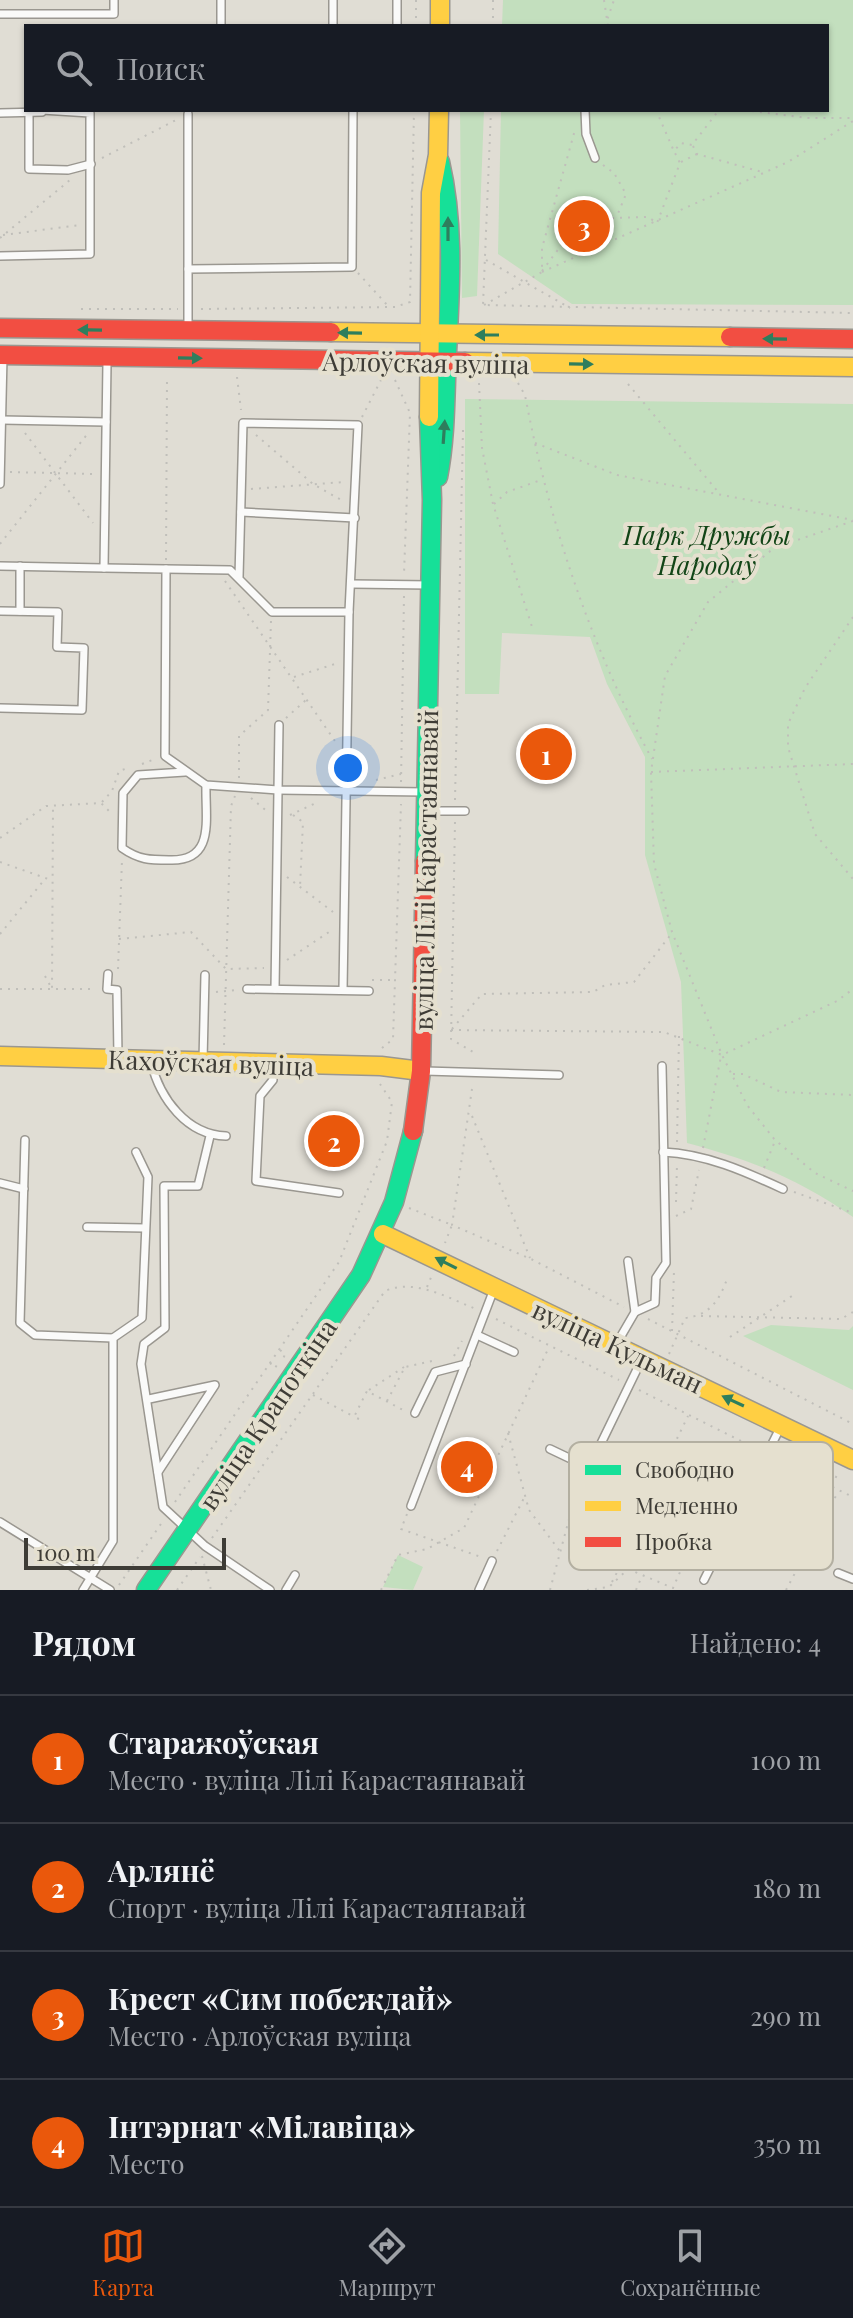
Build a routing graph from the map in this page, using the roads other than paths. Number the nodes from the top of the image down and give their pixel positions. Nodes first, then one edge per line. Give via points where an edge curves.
1 (114, 0) edge
2 (221, 0) edge
3 (333, 0) edge
4 (397, 0) edge
5 (440, 0) edge
6 (0, 14) edge
7 (40, 15) junction
8 (41, 24) edge
9 (221, 24) edge
10 (333, 24) edge
11 (397, 24) edge
12 (440, 24) edge
13 (29, 112) joint
14 (66, 112) edge
15 (353, 112) edge
16 (439, 112) edge
17 (585, 112) edge
18 (0, 113) edge
19 (188, 114) road end
20 (438, 155) junction
21 (595, 158) road end
22 (91, 164) junction
23 (0, 256) edge
24 (188, 269) junction
25 (0, 328) edge
26 (188, 331) junction
27 (428, 334) junction
28 (448, 335) junction
29 (853, 339) edge
30 (2, 355) edge
31 (107, 356) junction
32 (427, 362) junction
33 (447, 362) junction
34 (853, 367) edge
35 (2, 420) edge
36 (102, 422) junction
37 (0, 472) edge
38 (0, 484) edge
39 (432, 500) junction
40 (241, 512) junction
41 (355, 518) junction
42 (0, 566) edge
43 (20, 566) junction
44 (104, 568) junction
45 (166, 569) junction
46 (239, 577) junction
47 (352, 584) junction
48 (431, 585) junction
49 (0, 611) edge
50 (20, 611) junction
51 (349, 612) junction
52 (0, 708) edge
53 (279, 725) road end
54 (185, 772) junction
55 (206, 785) junction
56 (346, 788) junction
57 (278, 790) junction
58 (426, 802) junction
59 (465, 811) dead end
60 (108, 974) dead end
61 (205, 975) dead end
62 (247, 989) road end
63 (275, 989) junction
64 (343, 990) junction
65 (369, 991) dead end
66 (0, 1056) edge
67 (118, 1059) junction
68 (151, 1060) junction
69 (203, 1062) junction
70 (272, 1064) junction
71 (662, 1066) dead end
72 (421, 1071) junction
73 (559, 1075) dead end
74 (210, 1136) junction
75 (226, 1136) dead end
76 (25, 1140) dead end
77 (136, 1152) dead end
78 (663, 1152) junction
79 (0, 1183) edge
80 (24, 1189) junction
81 (783, 1189) road end
82 (339, 1193) dead end
83 (87, 1227) dead end
84 (145, 1228) junction
85 (383, 1234) junction
86 (628, 1261) dead end
87 (494, 1287) junction
88 (635, 1312) junction
89 (477, 1335) junction
90 (113, 1338) junction
91 (616, 1345) junction
92 (514, 1352) dead end
93 (643, 1357) junction
94 (466, 1364) junction
95 (149, 1399) junction
96 (413, 1413) road end
97 (782, 1424) junction
98 (602, 1442) edge
99 (772, 1442) edge
100 (818, 1442) edge
101 (550, 1449) dead end
102 (833, 1450) edge
103 (569, 1458) edge
104 (853, 1460) edge
105 (158, 1472) junction
106 (411, 1506) road end
107 (0, 1522) edge
108 (186, 1532) junction
109 (492, 1561) road end
110 (707, 1570) edge
111 (838, 1573) dead end
112 (295, 1575) dead end
113 (703, 1576) road end
114 (91, 1577) junction
115 (853, 1579) edge
116 (83, 1590) edge
117 (113, 1590) edge
118 (146, 1590) edge
119 (270, 1590) edge
120 (286, 1590) edge
121 (479, 1590) edge

1 - 7 lane via 114,14
2 - 9 lane
3 - 10 lane
4 - 11 lane
5 - 12 main road
6 - 7 lane
7 - 8 lane
13 - 18 lane
13 - 22 lane via 29,169 68,170
14 - 22 lane via 90,113
15 - 24 lane via 352,267
16 - 20 main road, вуліца Лілі Карастаянавай
17 - 21 lane
19 - 24 lane
20 - 27 main road, вуліца Лілі Карастаянавай via 431,193
28 -> 20 main road, вуліца Лілі Карастаянавай via 448,216
22 - 23 lane via 90,254
24 - 26 lane
26 -> 25 main road, Арлоўская вуліца
27 -> 26 main road, Арлоўская вуліца
27 - 28 main road, Арлоўская вуліца
27 - 32 main road, вуліца Лілі Карастаянавай
29 -> 28 main road, Арлоўская вуліца
28 - 33 main road, вуліца Лілі Карастаянавай
30 - 31 main road, Арлоўская вуліца
30 - 35 lane
31 -> 32 main road, Арлоўская вуліца
31 - 36 lane
32 - 33 main road, Арлоўская вуліца
32 - 39 main road, вуліца Лілі Карастаянавай
33 -> 34 main road, Арлоўская вуліца
39 -> 33 main road, вуліца Лілі Карастаянавай via 443,444
35 - 36 lane
35 - 37 lane
36 - 44 lane
37 - 38 lane
39 - 48 main road, вуліца Лілі Карастаянавай
40 - 41 lane
40 - 41 lane via 243,423 358,425
40 - 46 lane
41 - 47 lane
42 - 43 lane
43 - 44 lane
43 - 50 lane
44 - 45 lane
45 - 46 lane via 230,570
45 - 54 lane via 165,756
46 - 51 lane via 272,612
47 - 48 lane
47 - 51 lane
48 - 58 main road, вуліца Лілі Карастаянавай
49 - 50 lane
50 - 52 lane via 58,612 57,647 84,648 82,710
51 - 56 lane
53 - 57 lane
54 - 55 lane
54 - 55 lane via 138,775 123,793 122,848 138,859 183,861 197,856 204,846
55 - 57 lane
56 - 57 lane
56 - 58 lane via 401,791
56 - 64 lane
57 - 63 lane
58 - 59 lane
58 - 72 main road, вуліца Лілі Карастаянавай
60 - 67 lane via 107,989 117,990
61 - 69 lane
62 - 63 lane
63 - 64 lane
64 - 65 lane
66 - 67 main road, Кахоўская вуліца
67 - 68 main road, Кахоўская вуліца
68 - 69 main road, Кахоўская вуліца
68 - 74 lane via 169,1100 187,1123
69 - 70 main road, Кахоўская вуліца
70 - 72 main road, Кахоўская вуліца
70 - 82 lane via 273,1080 260,1096 256,1181
71 - 78 lane
72 - 73 lane
72 - 85 main road, вуліца Лілі Карастаянавай via 411,1145
74 - 75 lane
74 - 95 lane via 198,1186 164,1186 165,1328 144,1344 141,1364
76 - 80 lane
77 - 84 lane via 148,1177
78 - 81 lane via 701,1157
78 - 88 lane via 666,1263 656,1278 655,1303
79 - 80 lane
80 - 90 lane via 20,1323 35,1335
83 - 84 lane
84 - 90 lane via 142,1318
87 -> 85 main road, вуліца Кульман
85 - 108 main road, вуліца Крапоткіна via 361,1275
86 - 88 lane
87 - 89 lane
87 - 91 main road, вуліца Кульман
88 - 91 lane
89 - 92 lane
89 - 94 lane
90 - 114 lane via 113,1541
91 - 93 main road, вуліца Кульман
97 -> 93 main road, вуліца Кульман
93 - 98 lane
94 - 96 lane via 435,1372
94 - 106 lane
95 - 105 lane
95 - 105 lane via 215,1385
97 - 99 lane
97 - 100 main road, вуліца Кульман
101 - 103 lane
102 - 104 main road, вуліца Кульман
105 - 108 lane via 162,1502
107 - 114 lane
108 - 118 main road, вуліца Крапоткіна
108 - 119 lane via 204,1550
109 - 121 lane
110 - 113 lane
111 - 115 lane
112 - 120 lane
114 - 116 lane
114 - 117 lane

